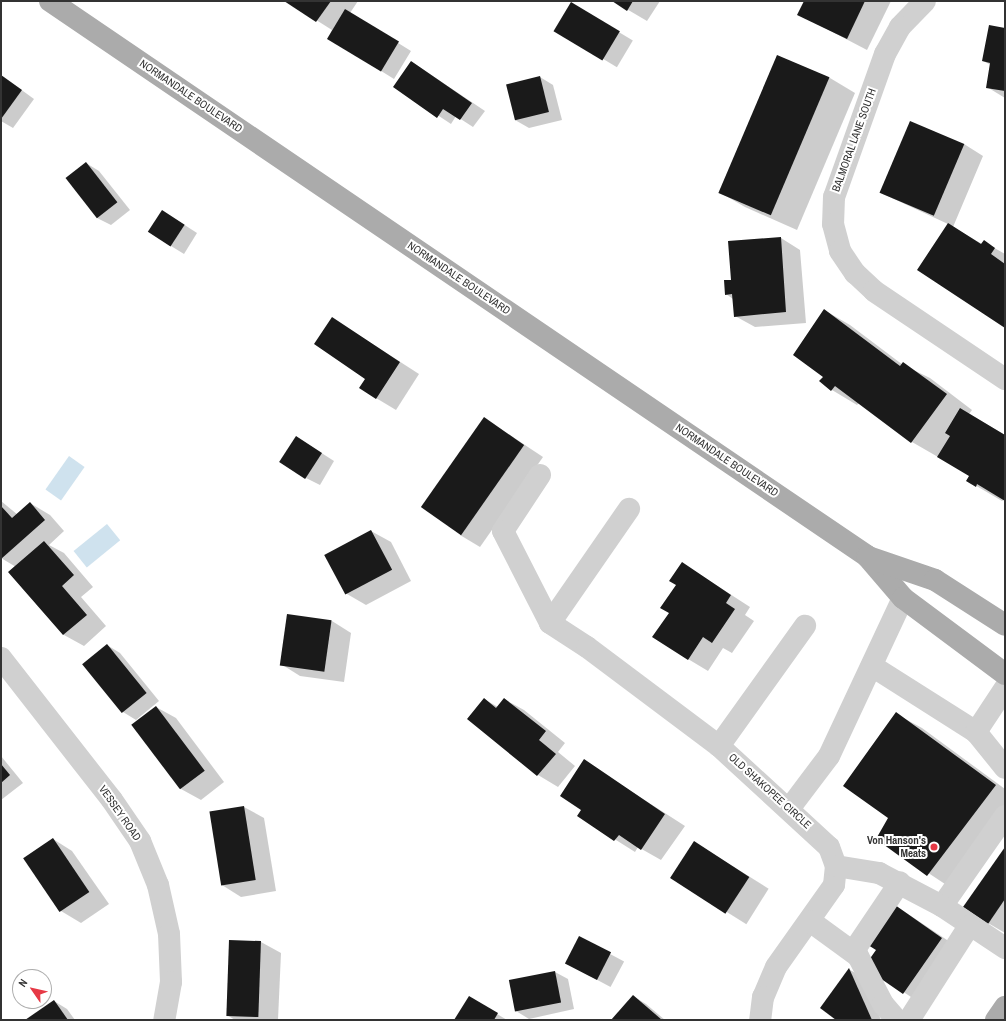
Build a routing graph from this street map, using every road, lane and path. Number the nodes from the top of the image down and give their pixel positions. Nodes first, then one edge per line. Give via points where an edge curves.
1 (50, 1) edge
2 (925, 1) edge
3 (1005, 379) edge
4 (540, 475) dead end
5 (629, 509) dead end
6 (867, 556) junction
7 (903, 598) junction
8 (550, 623) junction
9 (1005, 625) edge
10 (805, 626) dead end
11 (1, 658) edge
12 (872, 666) junction
13 (1005, 674) edge
14 (1005, 688) edge
15 (976, 732) junction
16 (719, 746) junction
17 (1005, 768) edge
18 (789, 809) junction
19 (1005, 816) edge
20 (836, 866) junction
21 (900, 882) junction
22 (942, 906) junction
23 (810, 921) junction
24 (969, 926) junction
25 (1005, 948) edge
26 (853, 952) junction
27 (1005, 1007) edge
28 (164, 1020) edge
29 (760, 1020) edge
30 (897, 1020) edge
31 (909, 1020) edge
32 (996, 1020) edge

1 - 6 main road, NORMANDALE BOULEVARD
2 - 3 street, BALMORAL LANE SOUTH via 900,27 885,54 834,197 833,224 840,251 855,273 874,291
4 - 8 street via 503,531
5 - 8 street
6 - 7 main road, NORMANDALE BOULEVARD
6 - 9 main road, NORMANDALE BOULEVARD via 935,580
7 - 12 street
7 - 13 main road, NORMANDALE BOULEVARD
8 - 16 street, OLD SHAKOPEE CIRCLE via 587,647
10 - 16 street
11 - 28 street, VESSEY ROAD via 112,800 140,841 158,885 169,934 171,982
12 - 15 street
12 - 18 street via 829,756
14 - 15 street
15 - 17 street
16 - 18 street, OLD SHAKOPEE CIRCLE
18 - 20 street, OLD SHAKOPEE CIRCLE via 829,847
19 - 22 street
20 - 21 street via 879,873
20 - 23 street, OLD SHAKOPEE CIRCLE via 834,885
21 - 22 street
21 - 26 street
22 - 24 street
23 - 26 street
23 - 29 street, OLD SHAKOPEE CIRCLE via 776,967 763,997
24 - 25 street
24 - 31 street
26 - 30 street via 858,956 883,1004
27 - 32 main road

